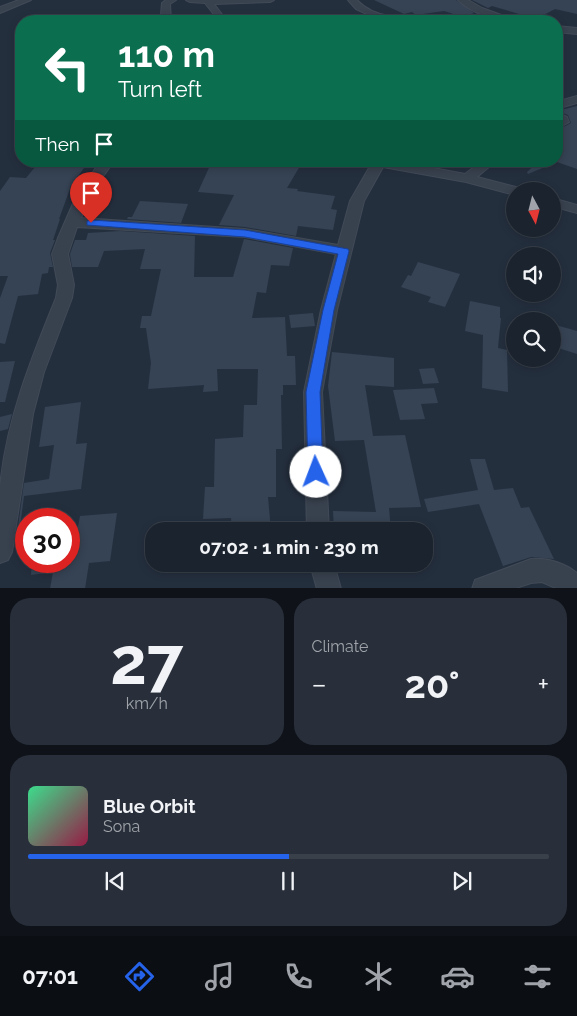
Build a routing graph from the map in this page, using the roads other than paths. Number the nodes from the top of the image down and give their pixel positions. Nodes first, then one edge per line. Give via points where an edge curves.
1 (27, 0) edge
2 (172, 0) edge
3 (190, 0) edge
4 (270, 0) edge
5 (352, 0) edge
6 (462, 0) edge
7 (208, 2) junction
8 (0, 10) edge
9 (165, 15) edge
10 (218, 15) edge
11 (377, 15) edge
12 (495, 15) edge
13 (563, 30) edge
14 (577, 31) edge
15 (577, 99) edge
16 (563, 104) edge
17 (103, 167) edge
18 (376, 167) edge
19 (406, 167) edge
20 (482, 167) edge
21 (467, 178) junction
22 (506, 189) edge
23 (561, 205) edge
24 (577, 209) edge
25 (72, 222) junction
26 (344, 251) junction
27 (318, 522) edge
28 (0, 552) edge
29 (324, 572) edge
30 (329, 588) edge
31 (484, 588) edge
32 (577, 588) edge

1 - 8 street
2 - 9 street via 166,3
3 - 7 street
4 - 7 street
5 - 11 street
6 - 12 street
7 - 10 street
13 - 14 street
15 - 16 street
17 - 25 street via 92,180
18 - 26 street via 357,201
19 - 21 street
20 - 21 street
21 - 22 street
23 - 24 street
25 - 26 street via 245,234
25 - 28 street via 60,254 66,285 64,298 35,372 23,414
26 - 27 street via 313,392
29 - 30 street
31 - 32 street via 525,572 546,569

